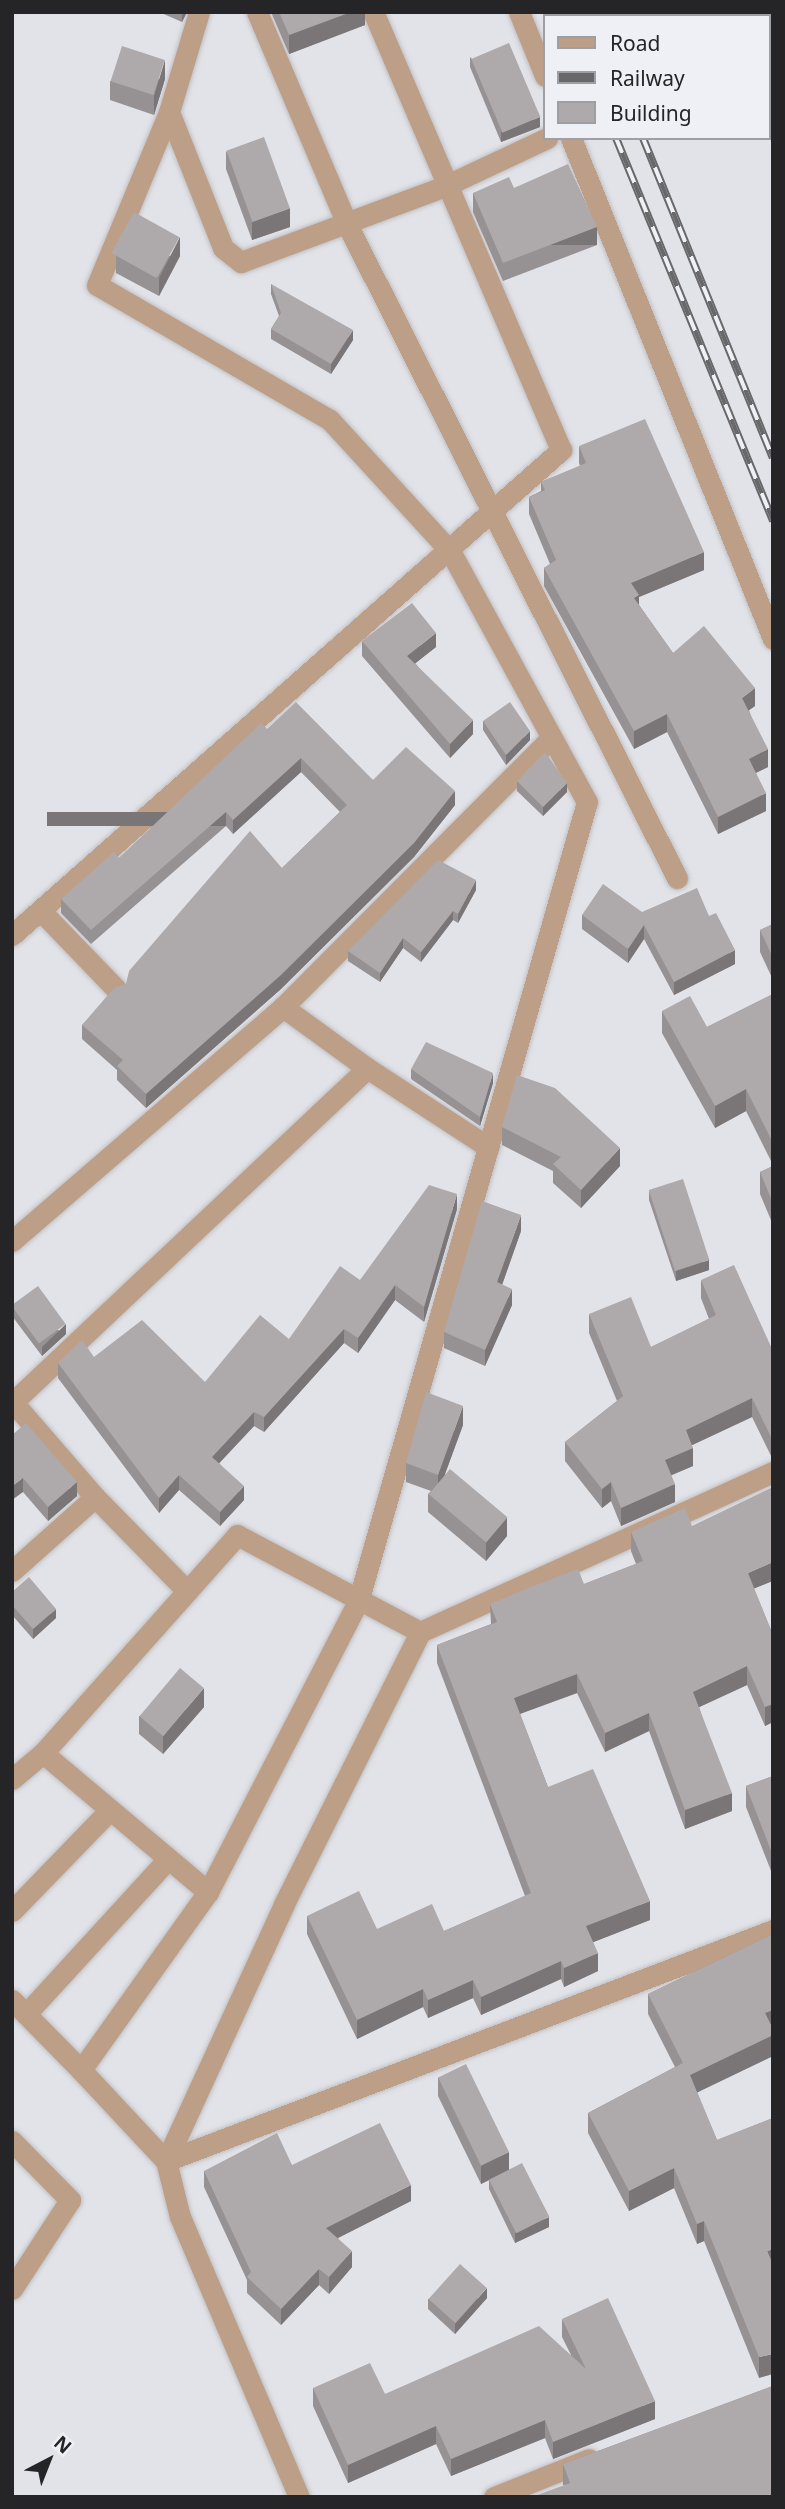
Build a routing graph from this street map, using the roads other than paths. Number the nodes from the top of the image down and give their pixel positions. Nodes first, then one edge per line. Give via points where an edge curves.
1 (199, 12) edge
2 (373, 12) edge
3 (519, 12) edge
4 (263, 14) edge
5 (544, 74) edge
6 (169, 112) junction
7 (544, 139) edge
8 (572, 140) edge
9 (445, 186) junction
10 (346, 222) junction
11 (491, 515) junction
12 (450, 551) junction
13 (773, 639) edge
14 (548, 741) junction
15 (677, 878) dead end
16 (41, 911) junction
17 (12, 935) edge
18 (116, 989) edge
19 (283, 1007) junction
20 (367, 1068) junction
21 (488, 1147) junction
22 (12, 1241) edge
23 (12, 1402) edge
24 (773, 1472) edge
25 (95, 1497) junction
26 (12, 1571) edge
27 (187, 1591) junction
28 (358, 1602) junction
29 (419, 1632) junction
30 (43, 1753) junction
31 (12, 1779) edge
32 (108, 1812) junction
33 (166, 1861) junction
34 (208, 1892) junction
35 (12, 1911) edge
36 (773, 1930) edge
37 (19, 2007) edge
38 (81, 2070) junction
39 (16, 2154) edge
40 (166, 2161) junction
41 (12, 2289) edge
42 (608, 2452) edge
43 (299, 2497) edge
44 (494, 2497) edge

1 - 6 street
2 - 9 street
3 - 5 street
4 - 10 street
6 - 10 street via 223,248 241,262
6 - 12 street via 97,285 330,419
7 - 9 street
8 - 13 street
9 - 10 street
9 - 11 street via 561,450
10 - 11 street
11 - 12 street
11 - 15 street
12 - 14 street
12 - 16 street
14 - 19 street
14 - 21 street via 587,802
16 - 17 street
16 - 18 street
19 - 20 street
19 - 22 street
20 - 21 street
20 - 23 street
21 - 28 street
23 - 25 street
24 - 29 street
25 - 26 street
25 - 27 street
27 - 28 street via 237,1535
27 - 30 street
28 - 29 street
28 - 34 street
29 - 40 street
30 - 31 street
30 - 32 street
32 - 33 street
32 - 35 street
33 - 34 street
33 - 37 street
34 - 38 street
36 - 40 street
37 - 38 street
38 - 40 street
39 - 41 street via 70,2200
40 - 43 street via 180,2217
42 - 44 street

